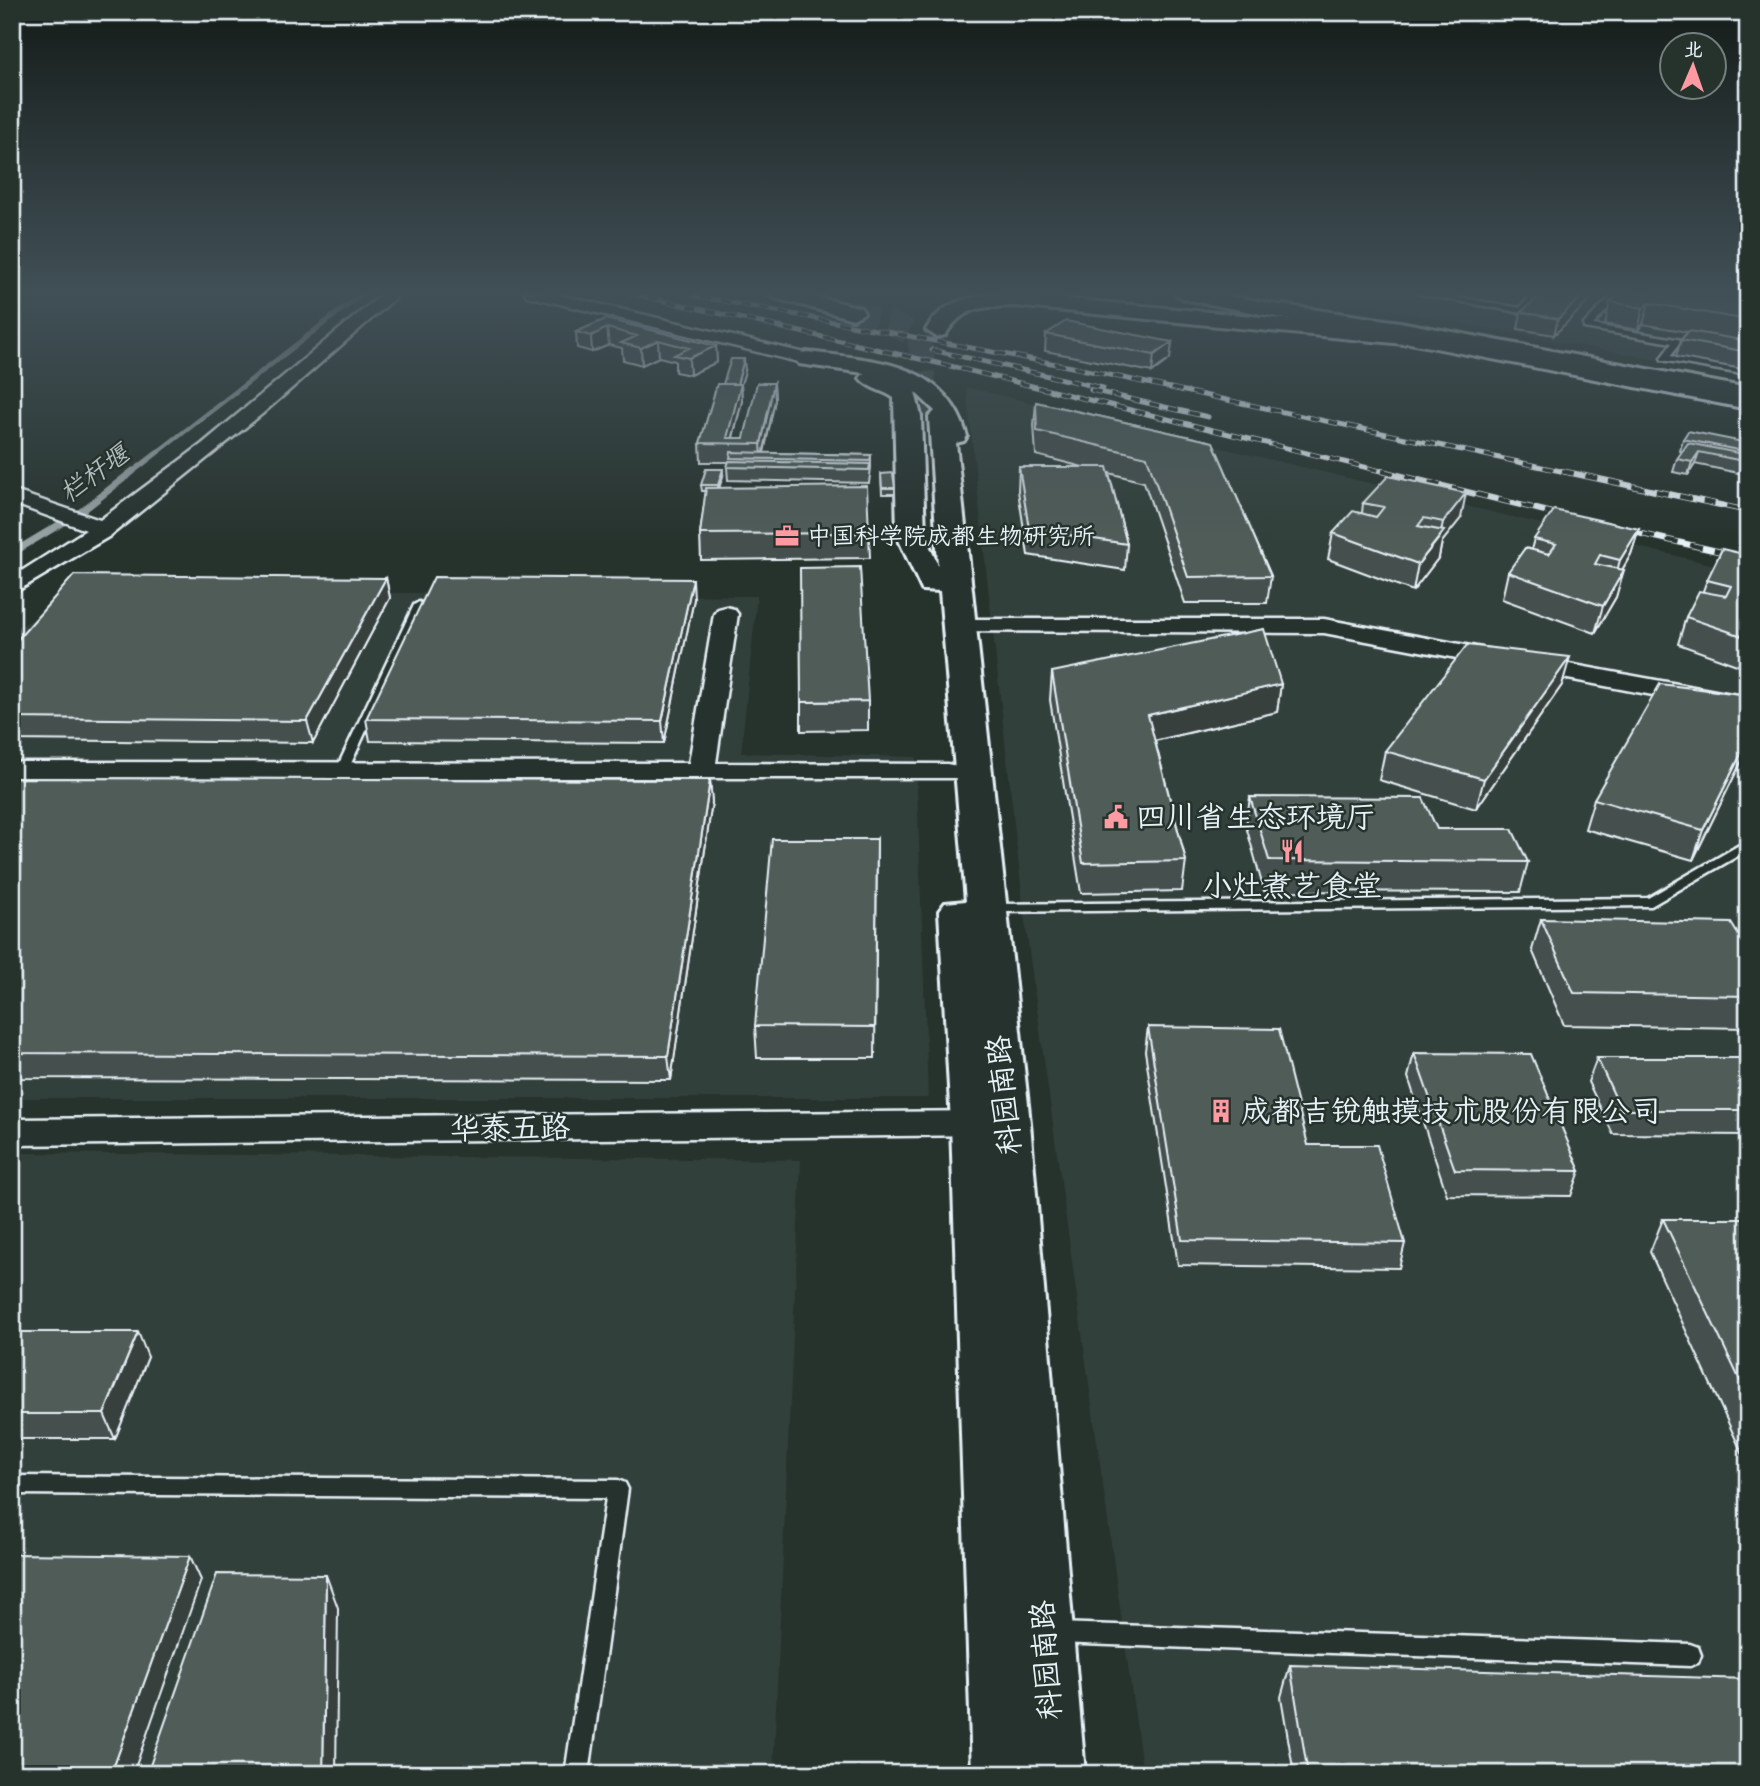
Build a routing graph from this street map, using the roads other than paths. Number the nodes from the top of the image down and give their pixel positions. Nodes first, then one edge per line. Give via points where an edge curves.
1 (294, 376) edge
2 (865, 376) edge
3 (898, 376) edge
4 (1620, 376) edge
5 (1645, 376) edge
6 (1705, 376) edge
7 (1748, 384) edge
8 (1748, 395) edge
9 (1748, 402) edge
10 (932, 417) junction
11 (12, 496) edge
12 (97, 527) junction
13 (943, 584) junction
14 (12, 587) edge
15 (419, 605) edge
16 (726, 614) dead end
17 (958, 626) junction
18 (1748, 705) edge
19 (12, 770) edge
20 (342, 770) junction
21 (701, 771) junction
22 (947, 772) junction
23 (1748, 844) edge
24 (984, 908) junction
25 (991, 1123) junction
26 (12, 1132) edge
27 (12, 1485) edge
28 (1044, 1633) junction
29 (1690, 1655) dead end
30 (577, 1774) edge
31 (1004, 1774) edge
32 (1053, 1774) edge

1 - 12 street via 193,462
2 - 10 main road via 891,384
3 - 10 main road via 936,394
4 - 9 main road
5 - 8 main road
6 - 7 main road
10 - 13 main road, 科园南路
11 - 12 street
12 - 14 street
13 - 17 main road, 科园南路
13 - 22 main road, 科园南路
15 - 20 lane
16 - 21 street
17 - 18 street via 1324,626
17 - 24 main road, 科园南路
19 - 20 street
20 - 21 street
21 - 22 street
22 - 25 main road, 科园南路
23 - 24 lane via 1651,902
24 - 25 main road, 科园南路
25 - 26 street, 华泰五路
25 - 28 main road, 科园南路
25 - 31 main road, 科园南路
27 - 30 lane via 618,1489
28 - 29 lane
28 - 32 main road, 科园南路

